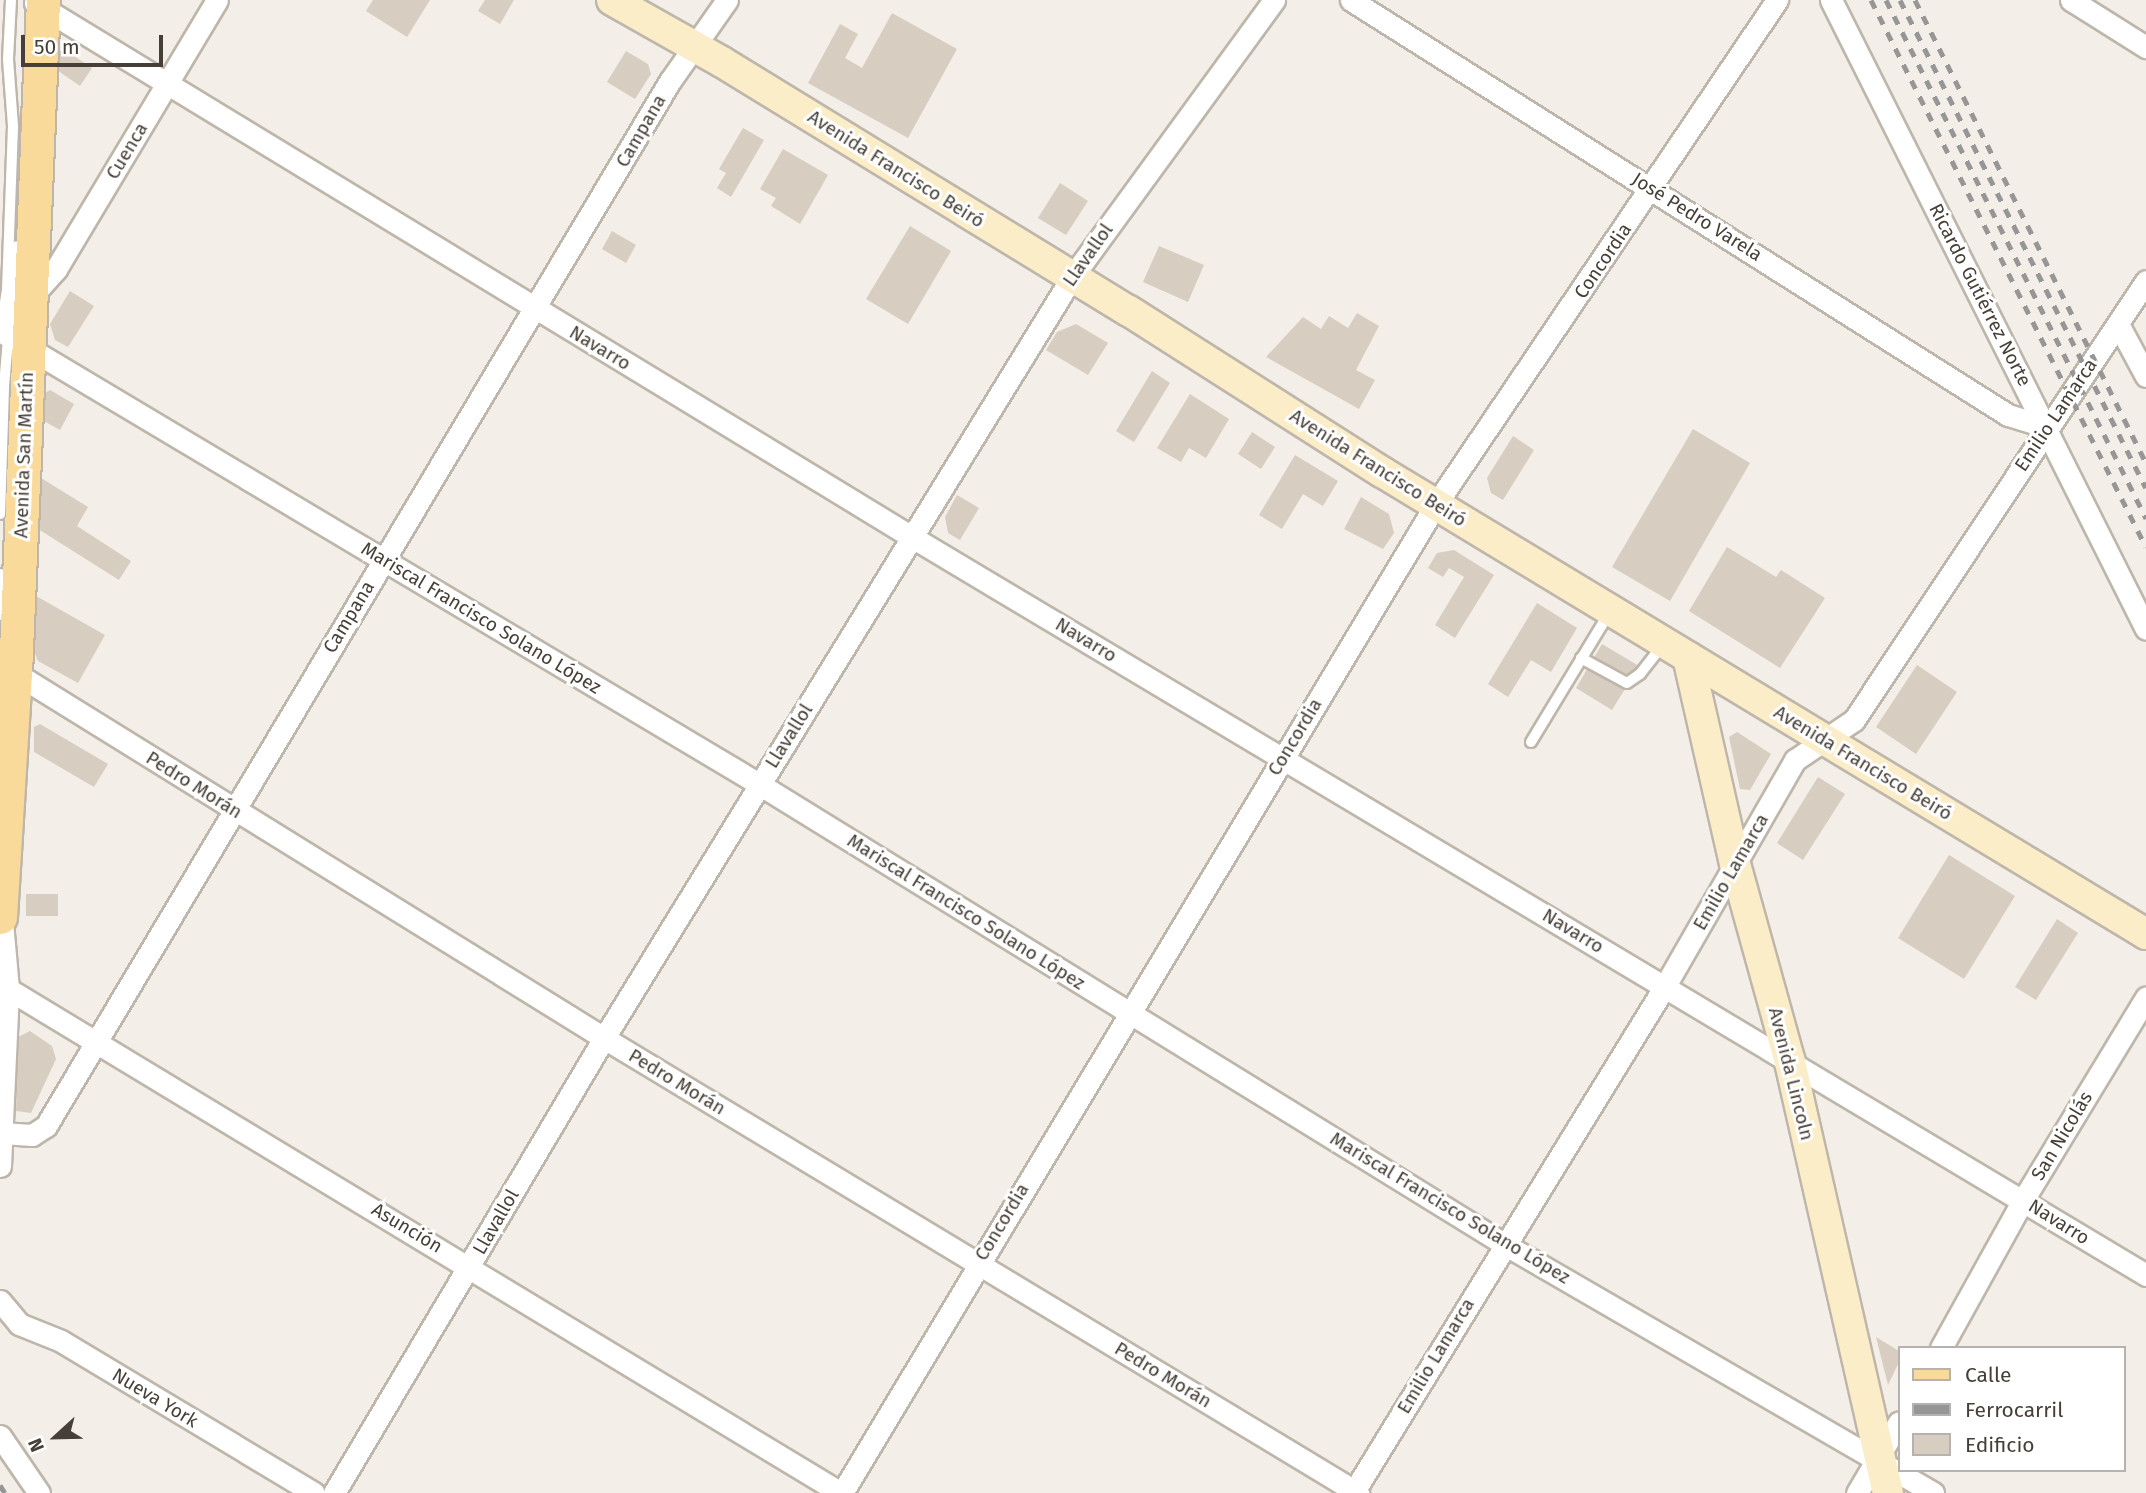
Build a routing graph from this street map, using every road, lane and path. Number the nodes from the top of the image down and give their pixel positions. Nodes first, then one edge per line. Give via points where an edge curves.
1 (217, 0) edge
2 (612, 0) edge
3 (727, 0) edge
4 (1274, 0) edge
5 (1351, 0) edge
6 (1777, 0) edge
7 (1831, 0) edge
8 (2071, 0) edge
9 (31, 3) edge
10 (691, 47) junction
11 (2146, 47) edge
12 (166, 86) junction
13 (24, 96) dead end
14 (1652, 189) junction
15 (1072, 277) junction
16 (2146, 281) edge
17 (30, 299) junction
18 (537, 310) junction
19 (2118, 324) junction
20 (7, 336) edge
21 (2146, 376) edge
22 (2047, 427) junction
23 (1436, 504) junction
24 (0, 514) edge
25 (912, 537) junction
26 (383, 560) junction
27 (0, 574) edge
28 (1611, 610) junction
29 (2146, 629) edge
30 (1, 630) edge
31 (1676, 650) junction
32 (1581, 658) junction
33 (3, 667) edge
34 (1827, 741) junction
35 (1531, 743) dead end
36 (1283, 756) junction
37 (759, 784) junction
38 (233, 810) junction
39 (1735, 864) junction
40 (0, 905) edge
41 (2146, 934) edge
42 (1665, 986) junction
43 (8, 989) junction
44 (2146, 998) edge
45 (1130, 1013) junction
46 (604, 1038) junction
47 (93, 1042) junction
48 (1790, 1062) junction
49 (2, 1133) junction
50 (0, 1166) edge
51 (2023, 1200) junction
52 (1504, 1244) junction
53 (977, 1262) junction
54 (470, 1266) junction
55 (2146, 1275) edge
56 (0, 1301) edge
57 (1942, 1346) edge
58 (1898, 1424) edge
59 (0, 1436) edge
60 (1878, 1459) junction
61 (1898, 1471) edge
62 (1899, 1472) edge
63 (1355, 1492) edge
64 (39, 1493) edge
65 (314, 1493) edge
66 (334, 1493) edge
67 (842, 1493) edge
68 (1857, 1493) edge
69 (1888, 1493) edge
70 (1933, 1493) edge

1 - 12 street, Cuenca
2 - 10 main road, Avenida Francisco Beiró
3 - 10 street, Campana
4 - 15 street, Llavallol
5 - 14 street, José Pedro Varela
6 - 14 street, Concordia
7 - 22 street, Ricardo Gutiérrez Norte
8 - 11 street
9 - 12 street, Navarro
9 - 17 main road, Avenida San Martín
9 - 20 lane via 8,59 13,126
10 - 15 main road, Avenida Francisco Beiró
10 - 18 street, Campana
12 - 17 street, Cuenca via 56,269
12 - 18 street, Navarro
13 - 20 lane
14 - 22 street, José Pedro Varela via 2008,415
14 - 23 street, Concordia
15 - 23 main road, Avenida Francisco Beiró
15 - 25 street, Llavallol
16 - 19 street, Emilio Lamarca
17 - 20 main road, Avenida San Martín
18 - 25 street, Navarro
18 - 26 street, Campana
19 - 21 street
19 - 22 street, Emilio Lamarca
20 - 24 lane
20 - 26 street, Mariscal Francisco Solano López
20 - 33 main road, Avenida San Martín
22 - 29 street, Ricardo Gutiérrez Norte
22 - 34 street, Emilio Lamarca via 1854,720
23 - 28 main road, Avenida Francisco Beiró
23 - 36 street, Concordia
25 - 36 street, Navarro
25 - 37 street, Llavallol
26 - 37 street, Mariscal Francisco Solano López
26 - 38 street, Campana
27 - 30 lane
28 - 31 main road, Avenida Francisco Beiró
28 - 32 lane
31 - 32 lane via 1627,683
31 - 34 main road, Avenida Francisco Beiró
31 - 39 main road, Avenida Lincoln
32 - 35 lane
33 - 38 street, Pedro Morán
33 - 40 main road, Avenida San Martín
34 - 39 street, Emilio Lamarca via 1810,746 1795,760
34 - 41 main road, Avenida Francisco Beiró
36 - 42 street, Navarro
36 - 45 street, Concordia
37 - 45 street, Mariscal Francisco Solano López
37 - 46 street, Llavallol
38 - 46 street, Pedro Morán
38 - 47 street, Campana
39 - 42 street, Emilio Lamarca
39 - 48 main road, Avenida Lincoln
40 - 43 street, Avenida San Martín
42 - 48 street, Navarro
42 - 52 street, Emilio Lamarca
43 - 47 street, Asunción
43 - 49 street, Avenida San Martín
44 - 51 street, San Nicolás
45 - 52 street, Mariscal Francisco Solano López
45 - 53 street, Concordia
46 - 53 street, Pedro Morán
46 - 54 street, Llavallol
47 - 49 street, Campana via 46,1126 32,1135
47 - 54 street, Asunción
48 - 51 street, Navarro
48 - 60 main road, Avenida Lincoln
49 - 50 street, Avenida San Martín
51 - 55 street, Navarro
51 - 57 street, San Nicolás
52 - 60 street, Mariscal Francisco Solano López
52 - 63 street, Emilio Lamarca
53 - 63 street, Pedro Morán
53 - 67 street, Concordia
54 - 66 street, Llavallol
54 - 67 street, Asunción
56 - 65 street, Nueva York via 19,1324 61,1341
58 - 60 street
59 - 64 street
60 - 61 street, Mariscal Francisco Solano López
60 - 68 street
60 - 69 main road, Avenida Lincoln
62 - 70 street, Mariscal Francisco Solano López

